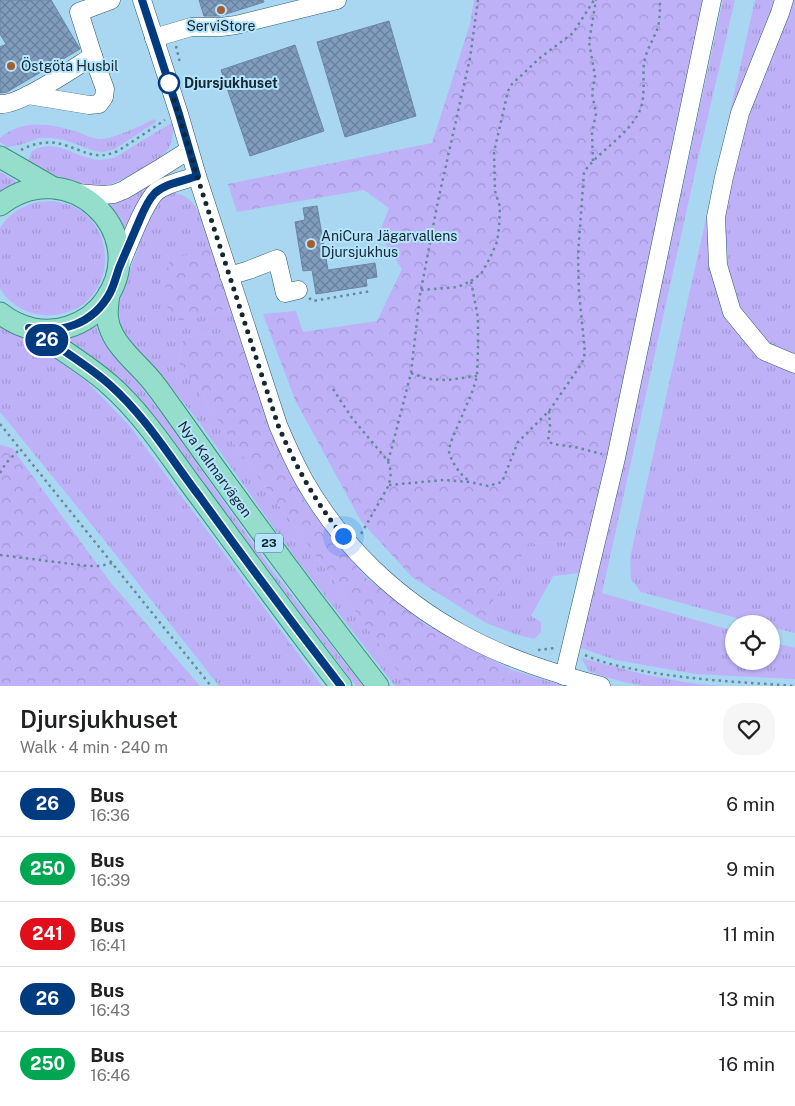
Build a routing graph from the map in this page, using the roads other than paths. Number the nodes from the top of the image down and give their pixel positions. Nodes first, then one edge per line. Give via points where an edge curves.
1 (111, 0) edge
2 (142, 0) edge
3 (337, 0) edge
4 (712, 0) edge
5 (784, 0) edge
6 (154, 38) junction
7 (93, 56) junction
8 (28, 95) junction
9 (0, 104) edge
10 (189, 150) junction
11 (8, 155) edge
12 (197, 176) junction
13 (52, 188) junction
14 (76, 193) junction
15 (0, 205) edge
16 (118, 271) junction
17 (229, 276) junction
18 (298, 290) road end
19 (110, 294) junction
20 (3, 317) edge
21 (29, 328) junction
22 (795, 364) edge
23 (564, 676) junction
24 (341, 686) edge
25 (378, 686) edge
26 (601, 686) edge

1 - 7 street via 79,12
2 - 6 street
3 - 6 street via 236,25 191,27
4 - 23 street via 616,458
5 - 22 street via 740,113 716,217 718,265 732,312 764,351
6 - 10 street
7 - 8 street
7 - 8 street via 105,89 99,104
8 - 9 street
10 - 12 street
10 - 14 street via 114,194
11 - 13 main road, 23
12 - 16 street via 163,188 151,198
12 - 17 street
13 - 14 main road, 23
13 - 15 main road, 23 via 22,192
14 - 16 main road, 23 via 98,209 114,232
16 - 19 main road, 23
17 - 18 street via 277,258 285,293
17 - 23 street via 292,459 334,525 393,588 440,621 488,647
19 - 21 main road, 23 via 95,312 75,325 52,331
19 - 25 main road, Nya Kalmarvägen / 23 via 108,324 116,340 164,397 242,507
20 - 21 main road, 23
21 - 24 main road, Nya Kalmarvägen / 23 via 110,385 147,424
23 - 26 street

